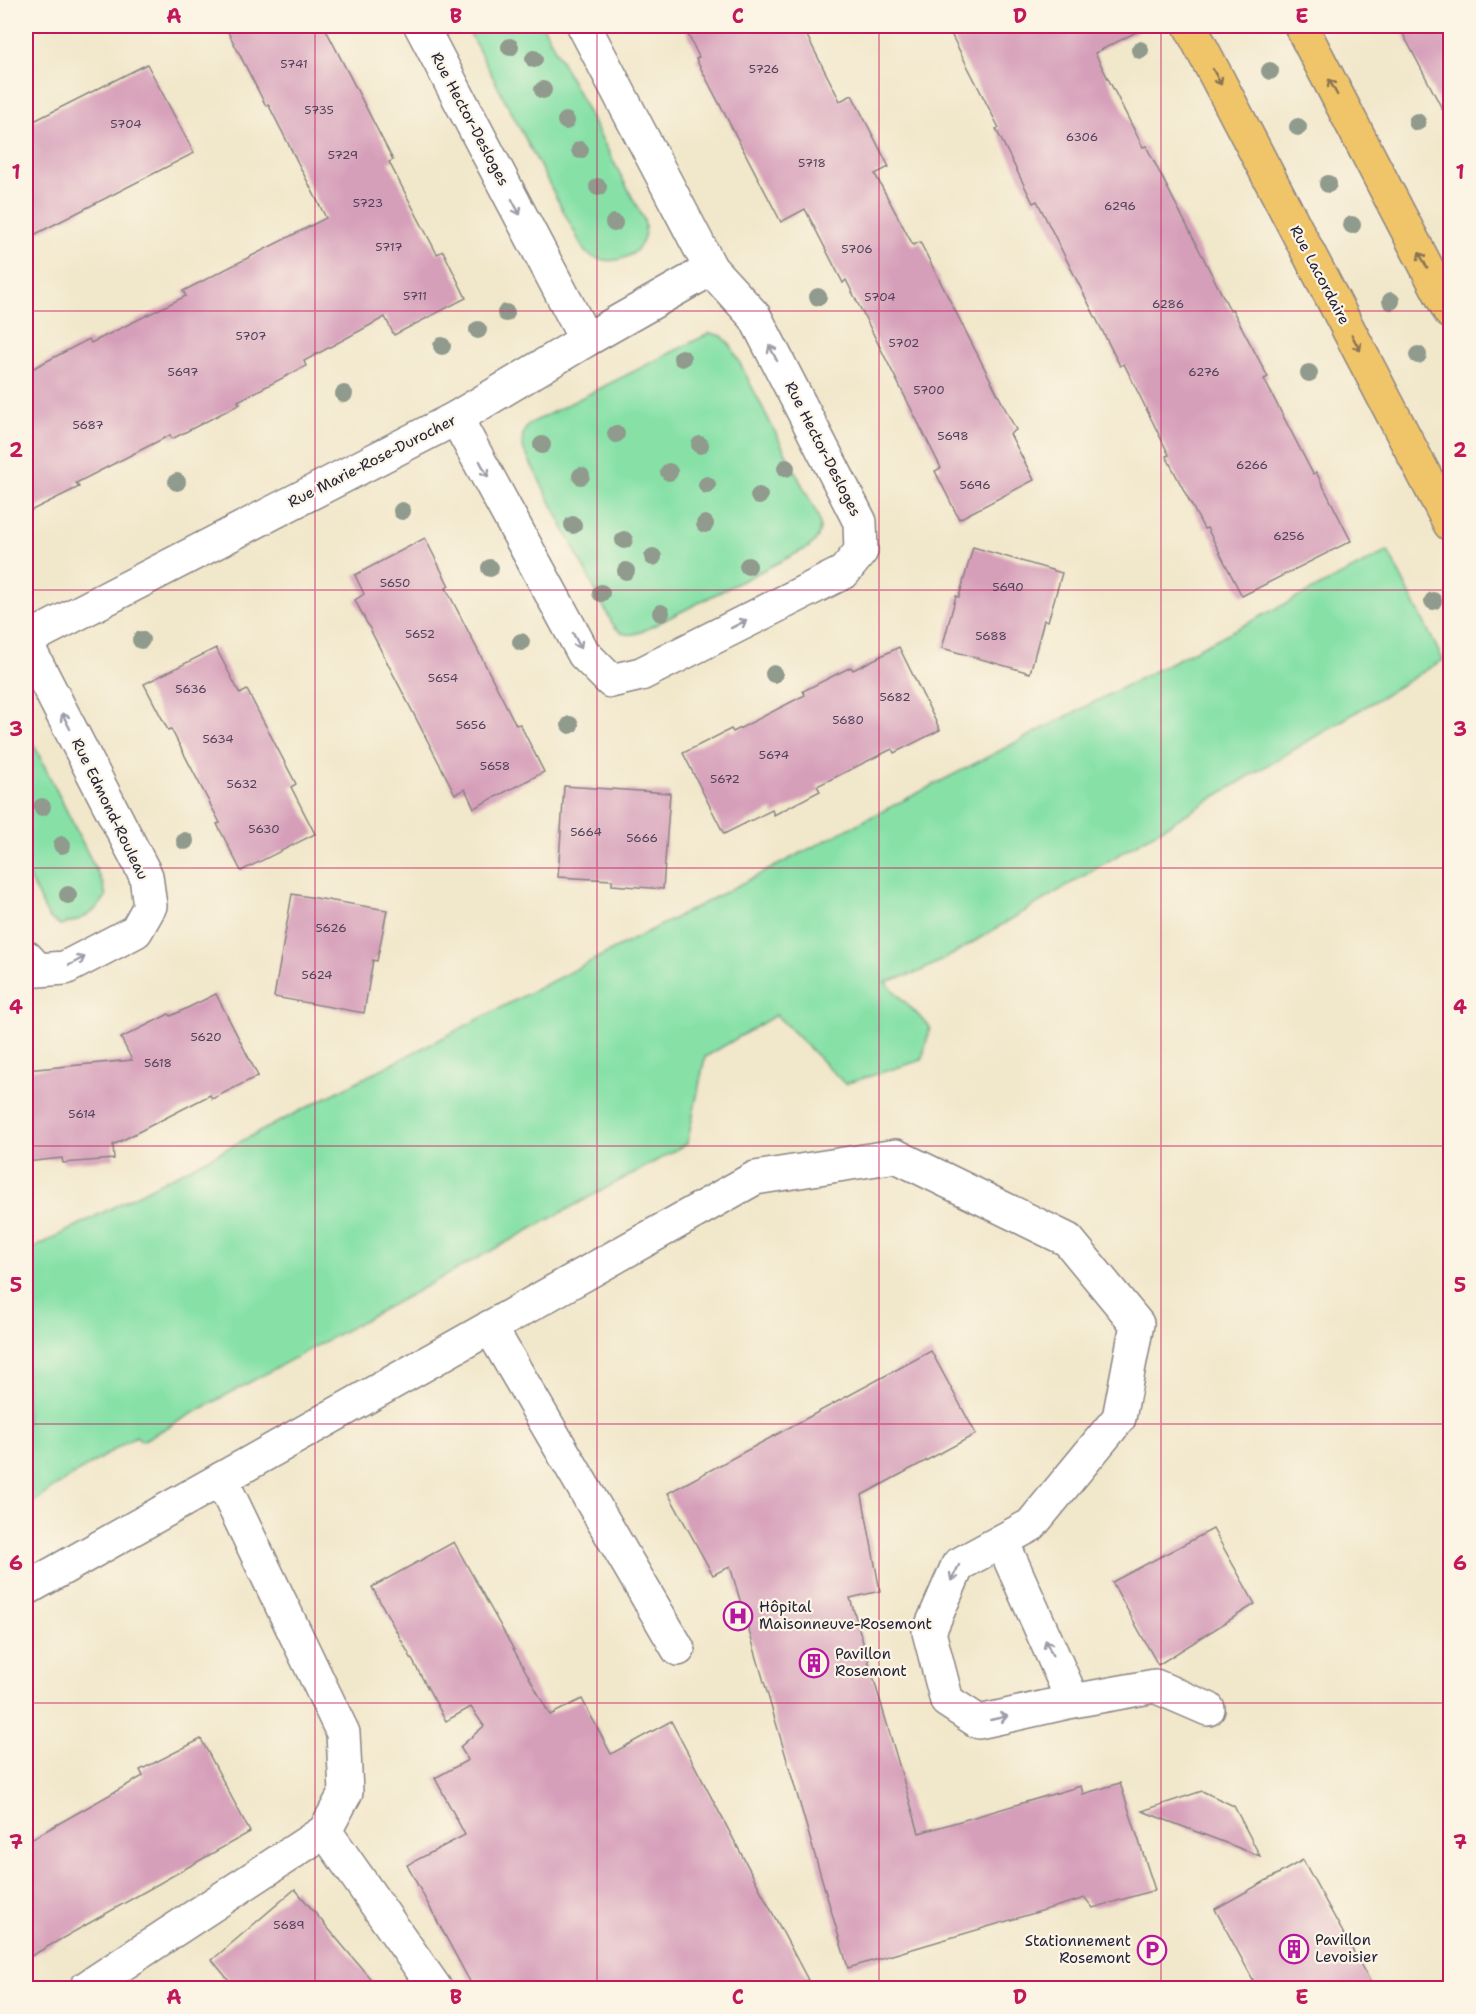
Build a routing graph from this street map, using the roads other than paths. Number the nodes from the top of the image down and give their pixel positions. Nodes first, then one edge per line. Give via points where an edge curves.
1 (421, 26) edge
2 (584, 26) edge
3 (1190, 26) edge
4 (1301, 26) edge
5 (711, 269) junction
6 (1450, 312) edge
7 (586, 340) junction
8 (456, 418) junction
9 (1450, 524) edge
10 (26, 641) edge
11 (26, 957) edge
12 (490, 1327) junction
13 (220, 1479) junction
14 (1002, 1541) junction
15 (26, 1588) edge
16 (678, 1648) dead end
17 (1073, 1701) junction
18 (1208, 1709) dead end
19 (325, 1831) junction
20 (86, 1989) edge
21 (435, 1989) edge

1 -> 7 street, Rue Hector-Desloges
2 - 5 street, Rue Hector-Desloges
3 -> 9 main road, Rue Lacordaire
6 -> 4 main road
5 - 7 street, Rue Marie-Rose-Durocher
8 -> 5 street, Rue Hector-Desloges via 584,654 611,681 641,674 844,572 861,551 860,522 754,317
7 - 8 street, Rue Marie-Rose-Durocher
8 - 10 street, Rue Marie-Rose-Durocher
11 -> 10 street, Rue Edmond-Rouleau via 38,970 65,968 136,931 150,906 146,876
12 - 13 street
12 - 14 street via 755,1178 896,1156 1068,1239 1137,1324 1119,1418 1032,1525
12 - 16 street
13 - 15 street
13 - 19 street via 343,1732 346,1792
17 -> 14 street
14 -> 17 street via 958,1565 929,1632 946,1701 979,1722
17 - 18 street via 1155,1686
19 - 20 street
19 - 21 street

